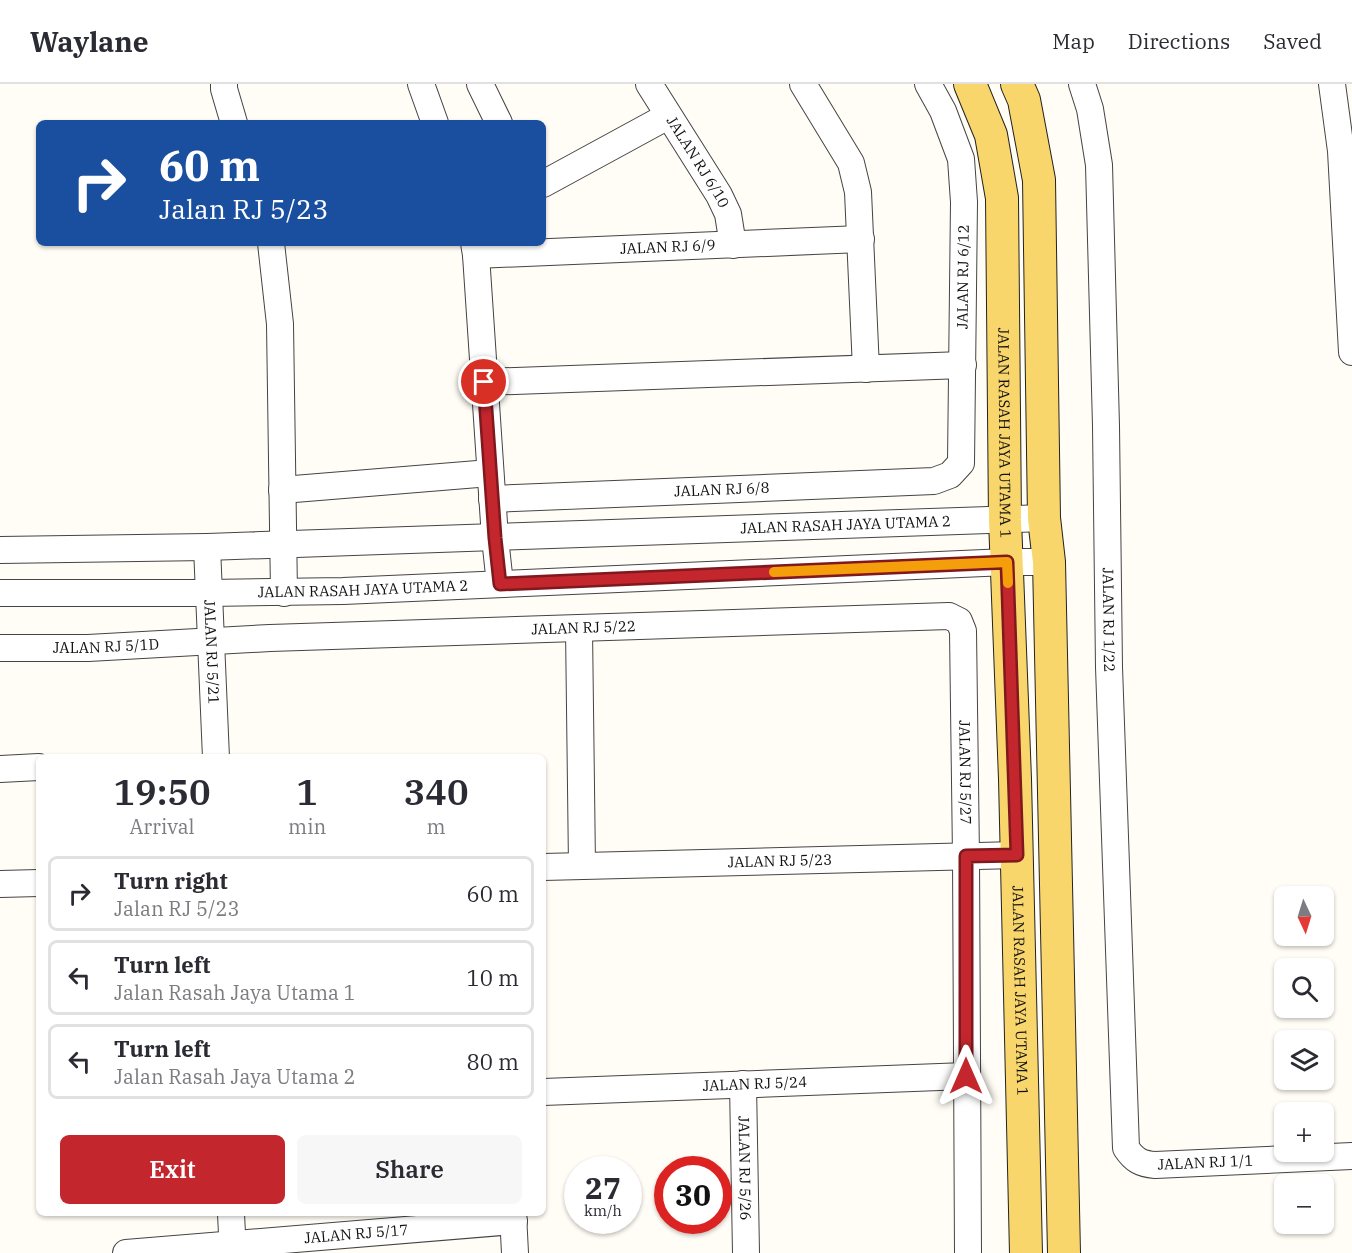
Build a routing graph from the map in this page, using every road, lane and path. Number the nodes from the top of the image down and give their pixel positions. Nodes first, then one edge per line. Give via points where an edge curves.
1 (224, 84) edge
2 (421, 84) edge
3 (480, 84) edge
4 (649, 84) edge
5 (803, 84) edge
6 (928, 84) edge
7 (970, 84) edge
8 (1017, 84) edge
9 (1082, 84) edge
10 (1332, 84) edge
11 (668, 116) junction
12 (233, 120) edge
13 (434, 120) edge
14 (498, 120) edge
15 (546, 182) edge
16 (861, 239) junction
17 (733, 245) junction
18 (271, 246) edge
19 (475, 249) edge
20 (1352, 352) edge
21 (963, 366) junction
22 (866, 369) junction
23 (484, 382) junction
24 (490, 473) junction
25 (950, 475) joint
26 (282, 490) junction
27 (492, 499) junction
28 (1044, 518) junction
29 (1005, 520) junction
30 (495, 538) junction
31 (285, 544) junction
32 (207, 547) junction
33 (0, 550) edge
34 (1007, 562) junction
35 (1049, 562) junction
36 (500, 584) junction
37 (0, 593) edge
38 (208, 593) junction
39 (284, 593) junction
40 (955, 618) joint
41 (579, 629) junction
42 (211, 641) junction
43 (0, 648) edge
44 (216, 754) edge
45 (36, 767) edge
46 (0, 769) edge
47 (1017, 855) junction
48 (966, 856) junction
49 (582, 866) junction
50 (546, 867) edge
51 (36, 883) edge
52 (0, 884) edge
53 (966, 1076) junction
54 (743, 1084) junction
55 (546, 1092) edge
56 (1352, 1156) edge
57 (1132, 1158) joint
58 (231, 1216) edge
59 (513, 1217) edge
60 (232, 1248) edge
61 (126, 1253) edge
62 (515, 1253) edge
63 (746, 1253) edge
64 (968, 1253) edge
65 (1026, 1253) edge
66 (1064, 1253) edge

1 - 12 street
2 - 13 street
3 - 14 street
4 - 11 street, JALAN RJ 6/10
5 - 16 street via 853,169
6 - 21 street, JALAN RJ 6/12 via 961,159
7 - 29 main road, JALAN RASAH JAYA UTAMA 1 via 991,135 1002,198
8 - 28 main road via 1024,100 1039,180
9 - 57 street, JALAN RJ 1/22 via 1099,165 1121,1041 1126,1148
10 - 20 street via 1341,151
11 - 15 street
11 - 17 street, JALAN RJ 6/10 via 719,195 728,214
16 - 17 street, JALAN RJ 6/9
16 - 22 street
17 - 19 street, JALAN RJ 6/9
18 - 26 street via 280,324
19 - 23 street
21 - 22 street
21 - 25 street, JALAN RJ 6/12 via 961,463
22 - 23 street
23 - 24 street
24 - 26 street
24 - 27 street
25 - 27 street, JALAN RJ 6/8 via 934,481
26 - 31 street
27 - 30 street
28 - 29 street, JALAN RASAH JAYA UTAMA 2
28 - 35 main road
29 - 30 street, JALAN RASAH JAYA UTAMA 2
29 - 34 main road, JALAN RASAH JAYA UTAMA 1
30 - 31 street, JALAN RASAH JAYA UTAMA 2
30 - 36 street
31 - 32 street, JALAN RASAH JAYA UTAMA 2
31 - 39 street
32 - 33 street, JALAN RASAH JAYA UTAMA 2
32 - 38 street, JALAN RJ 5/21
34 - 35 street, JALAN RASAH JAYA UTAMA 2
34 - 36 street, JALAN RASAH JAYA UTAMA 2
34 - 47 main road, JALAN RASAH JAYA UTAMA 1
35 - 66 main road
36 - 39 street, JALAN RASAH JAYA UTAMA 2
37 - 38 street, JALAN RASAH JAYA UTAMA 2
38 - 39 street, JALAN RASAH JAYA UTAMA 2
38 - 42 street, JALAN RJ 5/21
40 - 41 street, JALAN RJ 5/22
40 - 48 street, JALAN RJ 5/27 via 963,631
41 - 42 street, JALAN RJ 5/22
41 - 49 street
42 - 43 street, JALAN RJ 5/1D
42 - 44 street, JALAN RJ 5/21
45 - 46 street
47 - 48 street, JALAN RJ 5/23
47 - 65 main road, JALAN RASAH JAYA UTAMA 1
48 - 49 street, JALAN RJ 5/23
48 - 53 street, JALAN RJ 5/27
49 - 50 street, JALAN RJ 5/23
51 - 52 street
53 - 54 street, JALAN RJ 5/24
53 - 64 street, JALAN RJ 5/27
54 - 55 street, JALAN RJ 5/24
54 - 63 street, JALAN RJ 5/26
56 - 57 street, JALAN RJ 1/1 via 1155,1166
58 - 60 street
59 - 60 street, JALAN RJ 5/17
59 - 62 street
60 - 61 street, JALAN RJ 5/17

